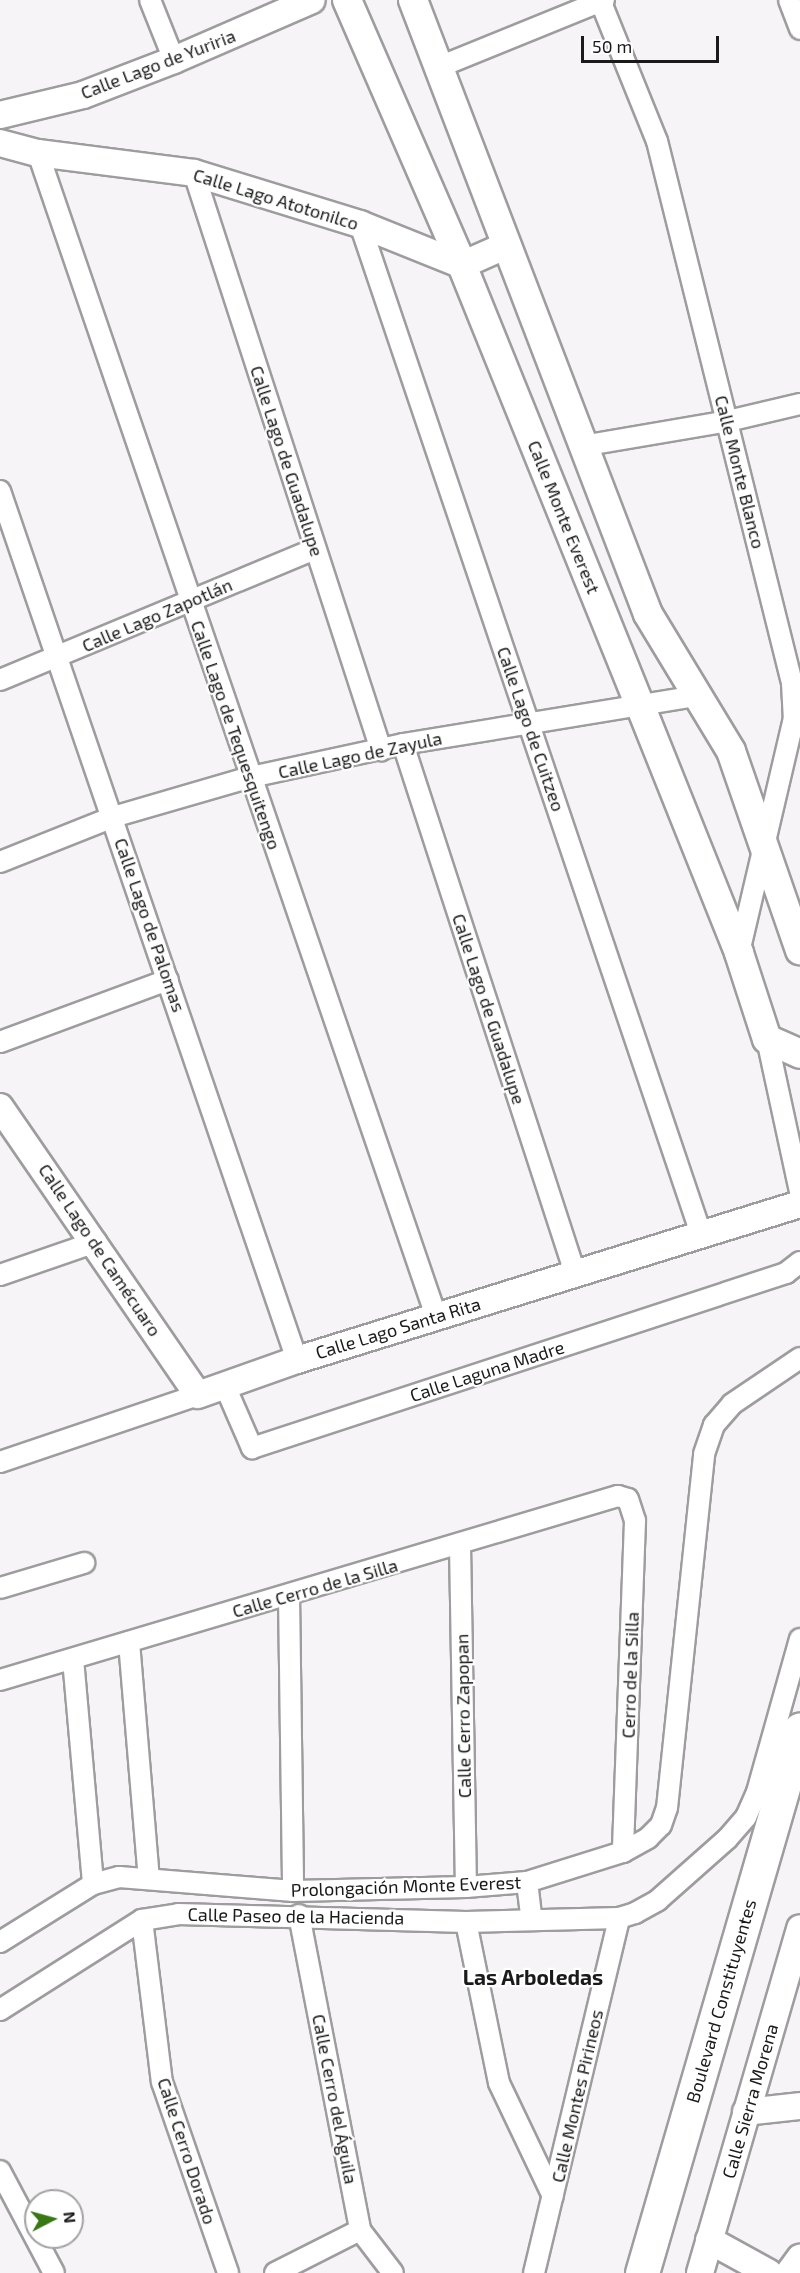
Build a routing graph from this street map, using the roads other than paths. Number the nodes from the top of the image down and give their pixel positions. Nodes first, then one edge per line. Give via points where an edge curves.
1 (150, 0) edge
2 (312, 0) edge
3 (347, 0) edge
4 (413, 0) edge
5 (789, 0) edge
6 (602, 1) edge
7 (800, 29) edge
8 (174, 60) junction
9 (439, 67) junction
10 (0, 115) edge
11 (0, 143) edge
12 (38, 153) junction
13 (194, 173) junction
14 (360, 224) junction
15 (507, 245) junction
16 (462, 266) junction
17 (800, 404) edge
18 (728, 421) junction
19 (582, 446) junction
20 (0, 492) edge
21 (3, 513) edge
22 (315, 549) junction
23 (190, 601) junction
24 (57, 657) junction
25 (0, 681) edge
26 (696, 696) junction
27 (640, 705) junction
28 (529, 723) junction
29 (403, 744) junction
30 (381, 750) junction
31 (251, 777) junction
32 (113, 817) junction
33 (766, 849) junction
34 (0, 862) edge
35 (800, 950) edge
36 (739, 952) junction
37 (168, 980) junction
38 (767, 1039) junction
39 (0, 1042) edge
40 (800, 1054) edge
41 (0, 1107) edge
42 (800, 1191) edge
43 (800, 1204) edge
44 (701, 1234) junction
45 (96, 1242) junction
46 (793, 1268) edge
47 (575, 1274) junction
48 (0, 1275) edge
49 (436, 1316) junction
50 (800, 1358) edge
51 (297, 1360) junction
52 (225, 1386) junction
53 (198, 1395) junction
54 (0, 1462) edge
55 (628, 1499) joint
56 (460, 1545) junction
57 (84, 1563) dead end
58 (0, 1588) edge
59 (289, 1595) junction
60 (800, 1639) edge
61 (129, 1642) junction
62 (73, 1659) junction
63 (0, 1680) edge
64 (800, 1729) edge
65 (800, 1811) edge
66 (623, 1852) junction
67 (149, 1878) junction
68 (527, 1882) junction
69 (93, 1884) junction
70 (466, 1887) junction
71 (294, 1891) junction
72 (299, 1915) junction
73 (531, 1917) junction
74 (619, 1918) junction
75 (142, 1920) junction
76 (466, 1922) junction
77 (800, 1928) edge
78 (2, 1936) edge
79 (0, 2010) edge
80 (800, 2106) edge
81 (746, 2112) junction
82 (0, 2171) edge
83 (553, 2196) junction
84 (360, 2230) junction
85 (709, 2240) junction
86 (800, 2258) edge
87 (54, 2273) edge
88 (228, 2273) edge
89 (275, 2273) edge
90 (393, 2273) edge
91 (534, 2273) edge
92 (642, 2273) edge
93 (663, 2273) edge
94 (700, 2273) edge
95 (769, 2273) edge
96 (789, 2273) edge

1 - 8 street
2 - 8 street, Calle Lago de Yuriria
3 - 16 main road, Calle Monte Everest
4 - 9 main road
5 - 7 street
6 - 9 street
6 - 18 street, Calle Monte Blanco via 657,141
8 - 10 street, Calle Lago de Yuriria via 83,95
9 - 15 main road
11 - 12 street, Calle Lago Atotonilco
12 - 13 street, Calle Lago Atotonilco
12 - 23 street, Calle Lago de Tequesquitengo
13 - 14 street, Calle Lago Atotonilco
13 - 22 street, Calle Lago de Guadalupe
14 - 16 street, Calle Lago Atotonilco
14 - 28 street, Calle Lago de Cuitzeo
15 - 16 street
15 - 19 main road
16 - 27 main road, Calle Monte Everest
17 - 18 street
18 - 19 street
18 - 33 street, Calle Monte Blanco via 792,683 794,718
19 - 26 main road via 648,614
20 - 21 street, Calle Lago de Palomas
21 - 24 street, Calle Lago de Palomas
22 - 23 street, Calle Lago Zapotlán
22 - 30 street, Calle Lago de Guadalupe
23 - 24 street, Calle Lago Zapotlán
23 - 31 street, Calle Lago de Tequesquitengo
24 - 25 street, Calle Lago Zapotlán
24 - 32 street, Calle Lago de Palomas
26 - 27 street, Calle Lago de Zayula
26 - 33 main road via 731,751
27 - 28 street, Calle Lago de Zayula
27 - 36 main road, Calle Monte Everest
28 - 29 street, Calle Lago de Zayula
28 - 44 street, Calle Lago de Cuitzeo
29 - 30 street, Calle Lago de Zayula
29 - 47 street, Calle Lago de Guadalupe
30 - 31 street, Calle Lago de Zayula
31 - 32 street, Calle Lago de Zayula
31 - 49 street, Calle Lago de Tequesquitengo
32 - 34 street, Calle Lago de Zayula
32 - 37 street, Calle Lago de Palomas
33 - 35 main road
33 - 36 street, Calle Monte Blanco
36 - 38 main road, Calle Monte Everest
37 - 39 street
37 - 51 street, Calle Lago de Palomas
38 - 40 main road
38 - 42 street, Calle Monte Everest
41 - 45 street, Calle Lago de Camécuaro
43 - 44 street, Calle Lago Santa Rita
44 - 47 street, Calle Lago Santa Rita
45 - 48 street
45 - 53 street, Calle Lago de Camécuaro
46 - 52 street, Calle Laguna Madre via 252,1448
47 - 49 street, Calle Lago Santa Rita
49 - 51 street, Calle Lago Santa Rita
50 - 66 street, Prolongación Monte Everest via 732,1404 714,1425 704,1454 667,1808 661,1825
51 - 52 street, Calle Lago Santa Rita
52 - 53 street, Calle Lago Santa Rita
53 - 54 street, Calle Lago Santa Rita
55 - 56 street, Calle Cerro de la Silla via 607,1497
55 - 66 street, Cerro de la Silla via 635,1521
56 - 59 street, Calle Cerro de la Silla
56 - 70 street, Calle Cerro Zapopan
57 - 58 street
59 - 61 street, Calle Cerro de la Silla
59 - 71 street
60 - 74 street via 757,1792 746,1817 728,1839 658,1900
61 - 62 street, Calle Cerro de la Silla
61 - 67 street
62 - 63 street, Calle Cerro de la Silla
62 - 69 street
64 - 92 highway, Boulevard Constituyentes
65 - 93 highway, Boulevard Constituyentes
66 - 68 street, Prolongación Monte Everest
67 - 69 street, Prolongación Monte Everest via 119,1877
67 - 71 street, Prolongación Monte Everest
68 - 70 street, Prolongación Monte Everest
68 - 73 street
69 - 78 street, Prolongación Monte Everest
70 - 71 street, Prolongación Monte Everest
72 - 75 street, Calle Paseo de la Hacienda via 178,1914
72 - 76 street, Calle Paseo de la Hacienda
72 - 84 street, Calle Cerro del Águila
73 - 74 street, Calle Paseo de la Hacienda
73 - 76 street, Calle Paseo de la Hacienda
74 - 83 street, Calle Montes Pirineos
75 - 79 street, Calle Paseo de la Hacienda
75 - 88 street, Calle Cerro Dorado via 162,2082
76 - 83 street via 499,2083
77 - 81 street, Calle Sierra Morena
80 - 81 street
81 - 85 street, Calle Sierra Morena
82 - 87 street
83 - 91 street, Calle Montes Pirineos
84 - 89 street
84 - 90 street, Calle Cerro del Águila
85 - 94 street, Calle Sierra Morena
85 - 95 street
86 - 96 street

